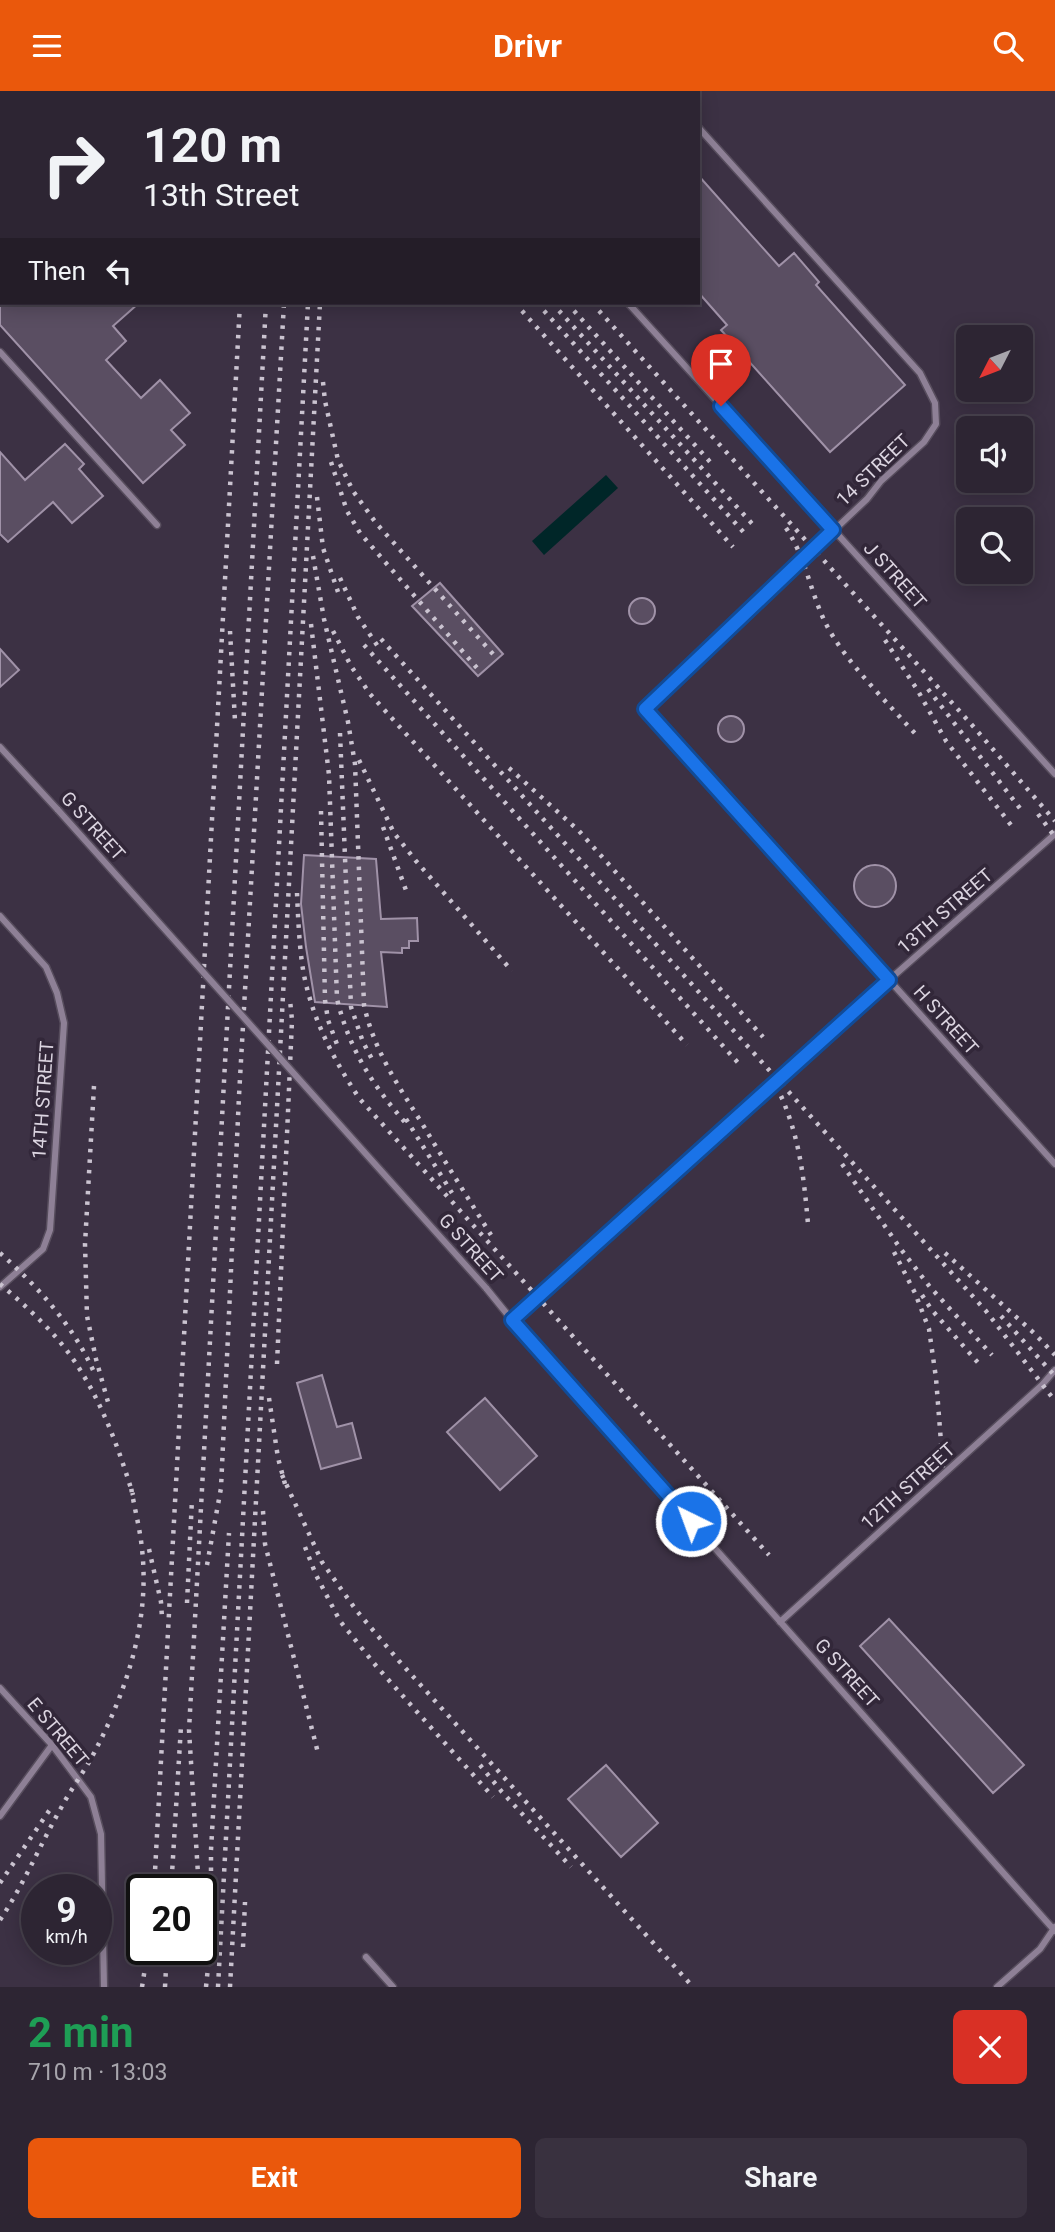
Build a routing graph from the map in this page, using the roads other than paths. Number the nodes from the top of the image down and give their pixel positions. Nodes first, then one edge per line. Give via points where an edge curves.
1 (700, 129) edge
2 (630, 305) edge
3 (0, 352) edge
4 (158, 525) dead end
5 (833, 530) junction
6 (645, 709) joint
7 (0, 747) edge
8 (1055, 775) edge
9 (1055, 834) edge
10 (0, 915) edge
11 (889, 980) junction
12 (1055, 1164) edge
13 (0, 1287) edge
14 (512, 1320) junction
15 (1055, 1370) edge
16 (780, 1622) junction
17 (0, 1688) edge
18 (52, 1745) junction
19 (0, 1816) edge
20 (1054, 1929) edge
21 (366, 1957) dead end
22 (104, 1987) edge
23 (393, 1987) edge
24 (997, 1987) edge

1 - 5 lane, 14 STREET via 920,373 935,404 936,424 924,442
2 - 5 lane, J STREET
3 - 4 lane
5 - 6 lane, 14 STREET
5 - 8 lane, J STREET
6 - 11 lane, H STREET
7 - 14 lane, G STREET, bridge
9 - 11 lane, 13TH STREET
10 - 13 lane, 14TH STREET via 46,967 64,1023 50,1230 43,1249
11 - 12 lane, H STREET
11 - 14 lane, 13TH STREET
14 - 16 lane, G STREET
15 - 16 lane, 12TH STREET
16 - 20 lane, G STREET
17 - 18 lane, E STREET
18 - 19 lane
18 - 22 lane, E STREET via 91,1797 101,1835
20 - 24 lane via 1040,1949
21 - 23 lane

